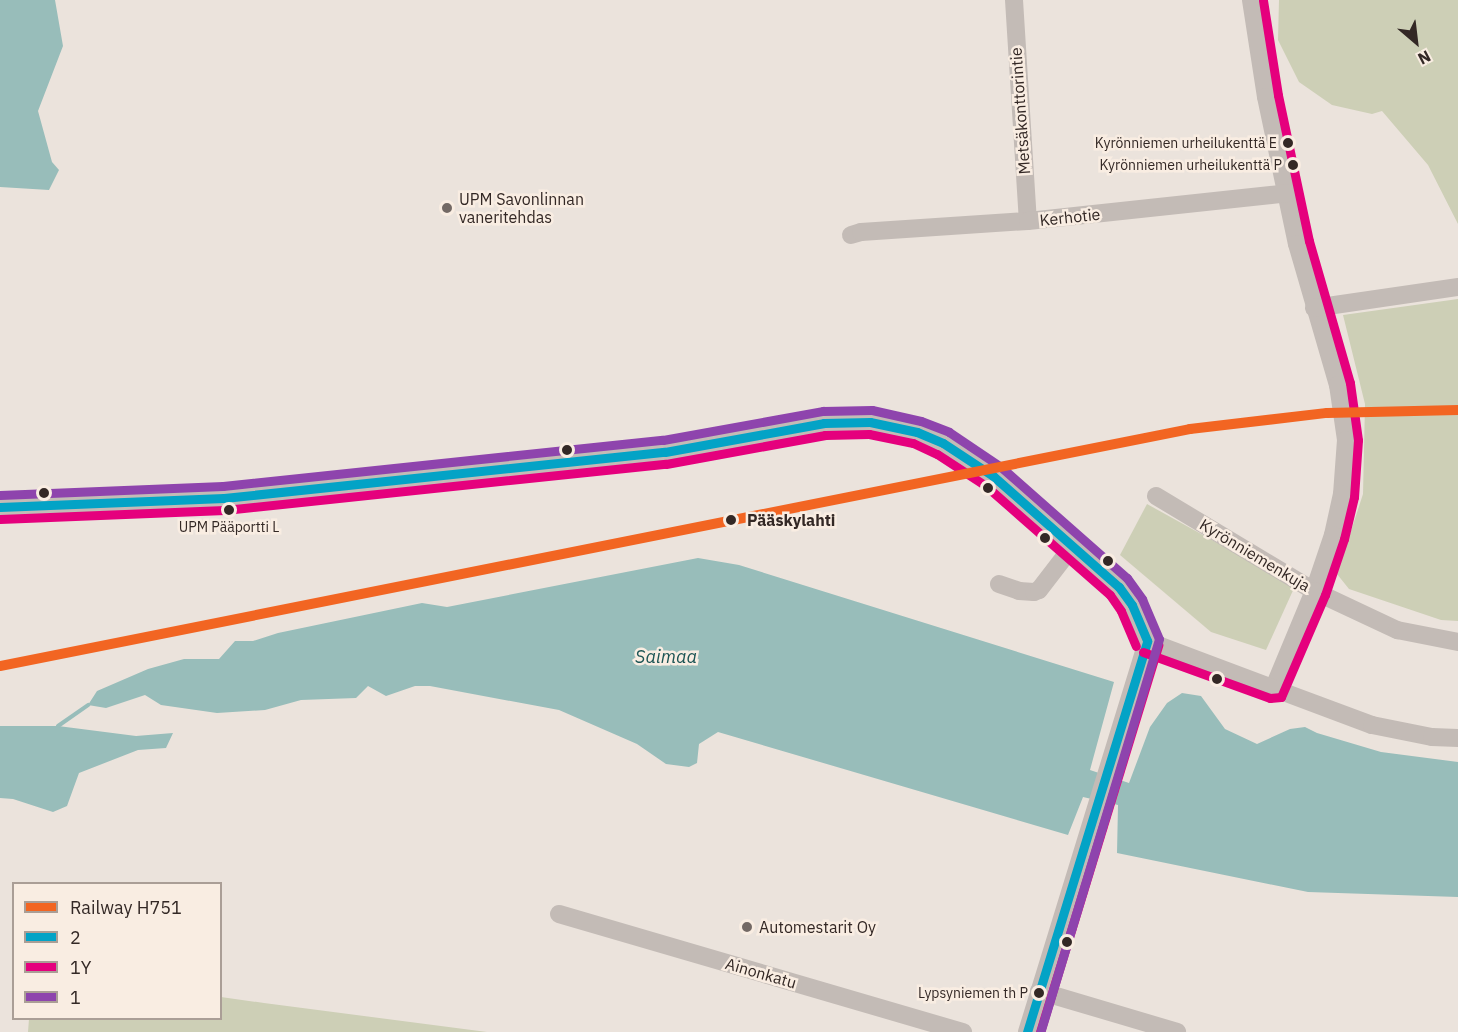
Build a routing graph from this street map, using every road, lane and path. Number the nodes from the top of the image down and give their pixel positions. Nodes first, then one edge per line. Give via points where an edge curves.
1 (1014, 0) edge
2 (1251, 0) edge
3 (1288, 193) junction
4 (1028, 221) junction
5 (851, 235) dead end
6 (1458, 287) edge
7 (1314, 308) junction
8 (1156, 496) dead end
9 (0, 507) edge
10 (1072, 547) junction
11 (999, 584) dead end
12 (1314, 591) junction
13 (1147, 641) junction
14 (1458, 642) edge
15 (1274, 687) junction
16 (1458, 738) edge
17 (559, 914) dead end
18 (1039, 991) junction
19 (963, 1032) edge
20 (1027, 1032) edge
21 (1177, 1032) edge

1 - 4 street, Metsäkonttorintie
2 - 3 street via 1266,97
3 - 4 street, Kerhotie
3 - 7 street
4 - 5 street, Kerhotie
6 - 7 street
7 - 12 street via 1338,385 1346,440 1342,494 1333,536
8 - 12 street, Kyrönniemenkuja
9 - 10 street via 224,498 665,452 824,423 870,422 917,432 969,458
10 - 11 street via 1039,590 1019,591
10 - 13 street via 1119,587 1132,605
12 - 14 street, Kyrönniemenkuja via 1397,630
12 - 15 street
13 - 15 street
13 - 18 street
15 - 16 street via 1372,725
17 - 19 street, Ainonkatu
18 - 20 street
18 - 21 street

